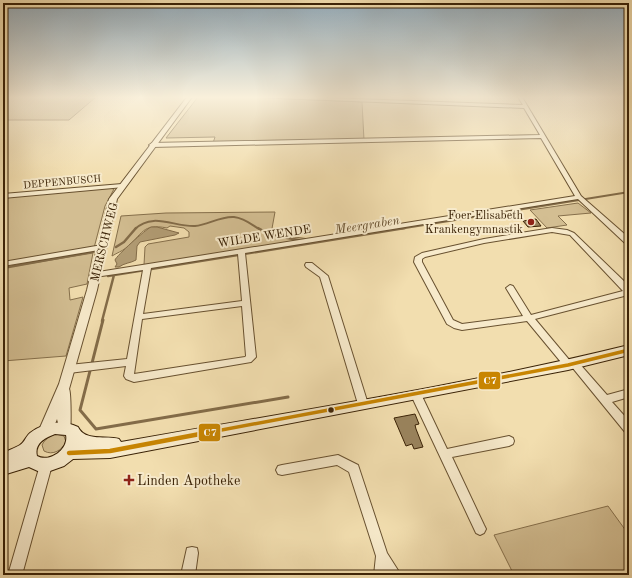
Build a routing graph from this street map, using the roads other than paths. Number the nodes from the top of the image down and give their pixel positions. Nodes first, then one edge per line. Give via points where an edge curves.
1 (168, 124) edge
2 (536, 124) edge
3 (543, 136) junction
4 (152, 145) junction
5 (122, 186) junction
6 (3, 196) edge
7 (579, 197) junction
8 (629, 242) edge
9 (102, 247) junction
10 (241, 252) junction
11 (3, 264) edge
12 (309, 265) dead end
13 (148, 267) junction
14 (95, 275) junction
15 (510, 288) dead end
16 (246, 303) junction
17 (139, 317) junction
18 (529, 318) junction
19 (629, 350) edge
20 (131, 362) junction
21 (572, 365) junction
22 (70, 369) junction
23 (65, 384) junction
24 (629, 393) edge
25 (416, 395) junction
26 (605, 400) junction
27 (363, 404) junction
28 (629, 429) edge
29 (46, 430) junction
30 (70, 432) junction
31 (509, 441) dead end
32 (132, 445) junction
33 (69, 453) junction
34 (30, 454) junction
35 (444, 454) junction
36 (3, 460) edge
37 (46, 465) junction
38 (3, 468) edge
39 (282, 470) dead end
40 (480, 529) dead end
41 (192, 553) dead end
42 (382, 556) junction
43 (15, 575) edge
44 (188, 575) edge
45 (381, 575) edge
46 (394, 575) edge

1 - 4 street, MERSCHWEG
2 - 3 street
3 - 4 street
3 - 7 street
4 - 5 street, MERSCHWEG
5 - 6 street, DEPPENBUSCH
5 - 9 street, MERSCHWEG via 113,199
7 - 8 street
7 - 10 street, WILDE WENDE
9 - 11 street
9 - 14 street, MERSCHWEG
10 - 13 street, WILDE WENDE
10 - 16 street
12 - 27 street via 324,276
13 - 14 street, WILDE WENDE
13 - 17 street
14 - 22 street, MERSCHWEG
15 - 18 street
16 - 17 street
16 - 20 street via 251,357 248,360 134,378 129,376
17 - 20 street
18 - 18 street via 457,326 450,322 418,258 484,241 559,230 572,234 627,291
18 - 21 street
19 - 21 main road
20 - 22 street
21 - 25 main road
21 - 26 street
22 - 23 street, MERSCHWEG
23 - 29 street, MERSCHWEG
23 - 30 street, MERSCHWEG via 63,415
24 - 26 street
25 - 27 main road
25 - 35 street
26 - 28 street
27 - 32 main road
29 - 30 main road via 56,427
29 - 34 main road via 32,441
30 - 32 main road via 90,443
30 - 33 main road via 74,444
31 - 35 street
32 - 33 main road via 110,450
33 - 37 main road via 55,463
34 - 36 main road
34 - 37 main road via 40,465
34 - 38 main road
35 - 40 street
37 - 43 street
39 - 42 street via 338,460 354,469
41 - 44 street
42 - 45 street
42 - 46 street

